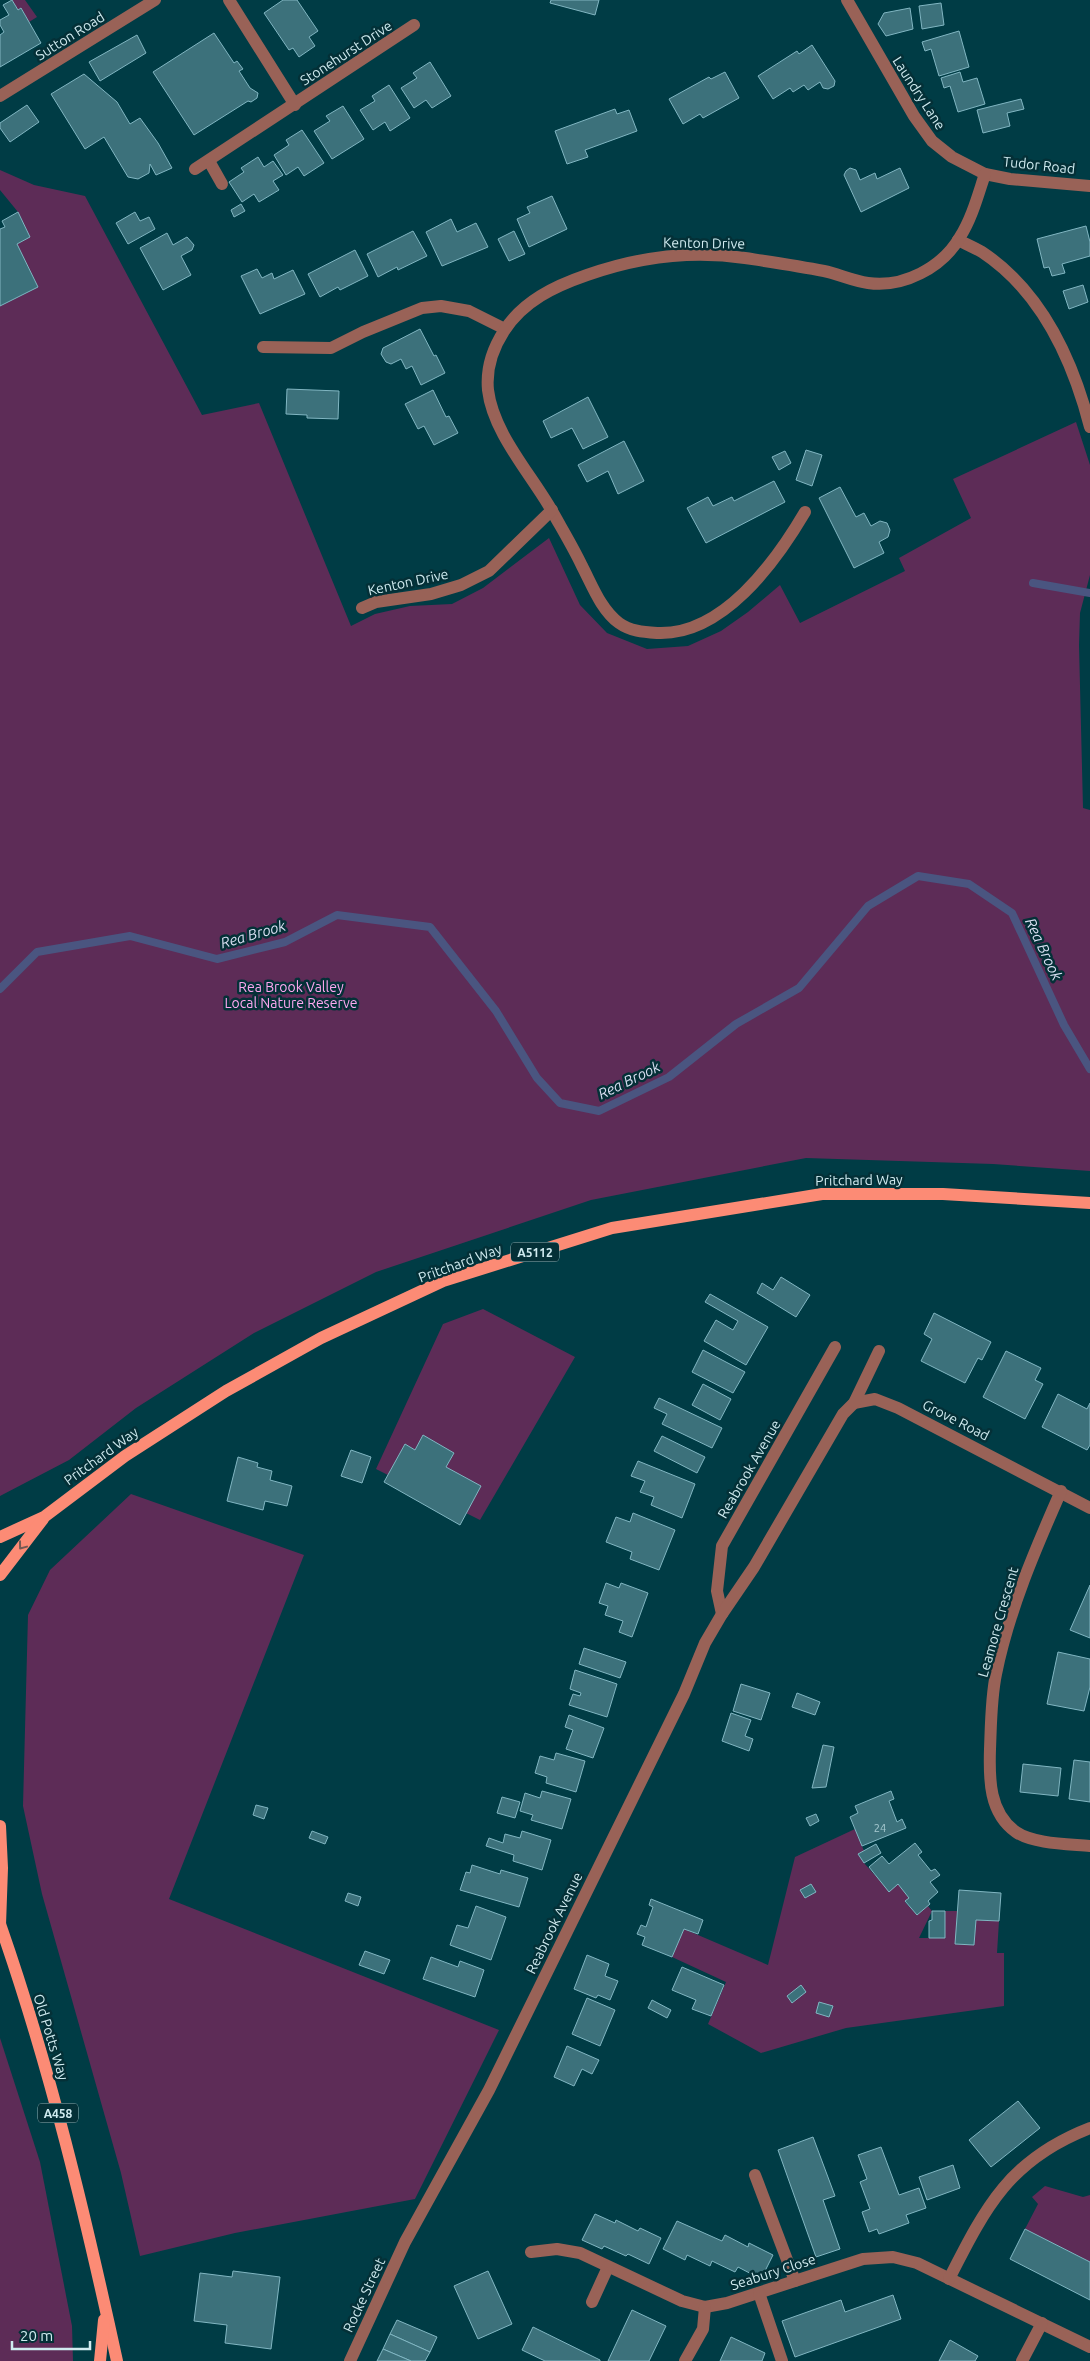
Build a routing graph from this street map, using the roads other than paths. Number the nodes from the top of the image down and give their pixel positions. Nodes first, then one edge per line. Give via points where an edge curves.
1 (155, 0) edge
2 (229, 0) edge
3 (847, 0) edge
4 (414, 26) dead end
5 (0, 96) edge
6 (295, 105) junction
7 (209, 161) junction
8 (195, 169) dead end
9 (985, 174) junction
10 (222, 184) dead end
11 (1090, 186) edge
12 (958, 240) junction
13 (505, 329) junction
14 (263, 347) dead end
15 (1090, 427) edge
16 (552, 510) junction
17 (805, 512) dead end
18 (362, 608) dead end
19 (1090, 1203) edge
20 (835, 1348) dead end
21 (879, 1351) dead end
22 (854, 1402) junction
23 (1061, 1491) junction
24 (1090, 1508) edge
25 (44, 1517) junction
26 (0, 1536) edge
27 (0, 1576) edge
28 (722, 1614) junction
29 (0, 1826) edge
30 (1090, 1846) edge
31 (0, 1924) edge
32 (1090, 2128) edge
33 (754, 2175) dead end
34 (405, 2242) joint
35 (530, 2252) dead end
36 (608, 2267) junction
37 (950, 2279) junction
38 (795, 2281) junction
39 (759, 2293) junction
40 (592, 2302) dead end
41 (105, 2305) junction
42 (704, 2307) junction
43 (1042, 2323) junction
44 (1090, 2347) edge
45 (100, 2361) edge
46 (117, 2361) edge
47 (350, 2361) edge
48 (685, 2361) edge
49 (782, 2361) edge
50 (1022, 2361) edge

1 - 5 street, Sutton Road
2 - 6 street, Stonehurst Drive
3 - 9 street, Laundry Lane via 896,87 932,141 952,157
4 - 6 street, Stonehurst Drive
6 - 7 street, Stonehurst Drive
7 - 8 street, Stonehurst Drive
7 - 10 street
9 - 11 street, Tudor Road
9 - 12 street via 978,198
12 - 13 street, Kenton Drive via 932,268 904,281 870,283 742,257 671,255 612,266 564,283 530,301
12 - 15 street via 1000,266 1053,329 1067,359
13 - 14 street via 469,311 441,306 422,308 331,348
13 - 16 street, Kenton Drive via 490,361 488,390 496,416 512,448
16 - 17 street, Kenton Drive via 605,610 619,623 639,632 667,634 691,628 720,613 745,592 788,541
16 - 18 street, Kenton Drive via 489,571 461,586
19 - 25 main road, Pritchard Way / A5112 via 943,1194 822,1194 612,1228 443,1282 321,1338 226,1391 124,1456
20 - 28 street, Reabrook Avenue via 722,1546 717,1591
21 - 22 street
22 - 23 street, Grove Road via 875,1399 898,1408
22 - 28 street, Reabrook Avenue via 843,1414 754,1567
23 - 24 street, Grove Road
23 - 30 street, Leamore Crescent via 1020,1589 998,1666 991,1719 989,1774 992,1796 1002,1818 1017,1833 1039,1840
25 - 26 main road, Pritchard Way / A5112
25 -> 27 main road, Pritchard Way / A5112
28 - 34 street, Reabrook Avenue via 705,1643 684,1694 489,2090
29 - 31 main road, Old Potts Way / A458
31 - 41 main road, Old Potts Way / A458 via 50,2082 79,2189
32 - 37 street via 1040,2153 1009,2180 974,2230
33 - 38 street
34 - 47 street, Rocke Street
35 - 36 street, Seabury Close via 557,2249 580,2253
36 - 40 street
36 - 42 street, Seabury Close via 682,2301
37 - 38 street, Seabury Close via 917,2263 892,2257 863,2259
37 - 43 street, Seabury Close
38 - 39 street, Seabury Close
39 - 42 street, Seabury Close via 727,2304
39 - 49 street
41 - 45 main road, Old Potts Way / A458
41 - 46 main road, Old Potts Way / A458
42 - 48 street via 703,2329
43 - 44 street, Seabury Close
43 - 50 street

